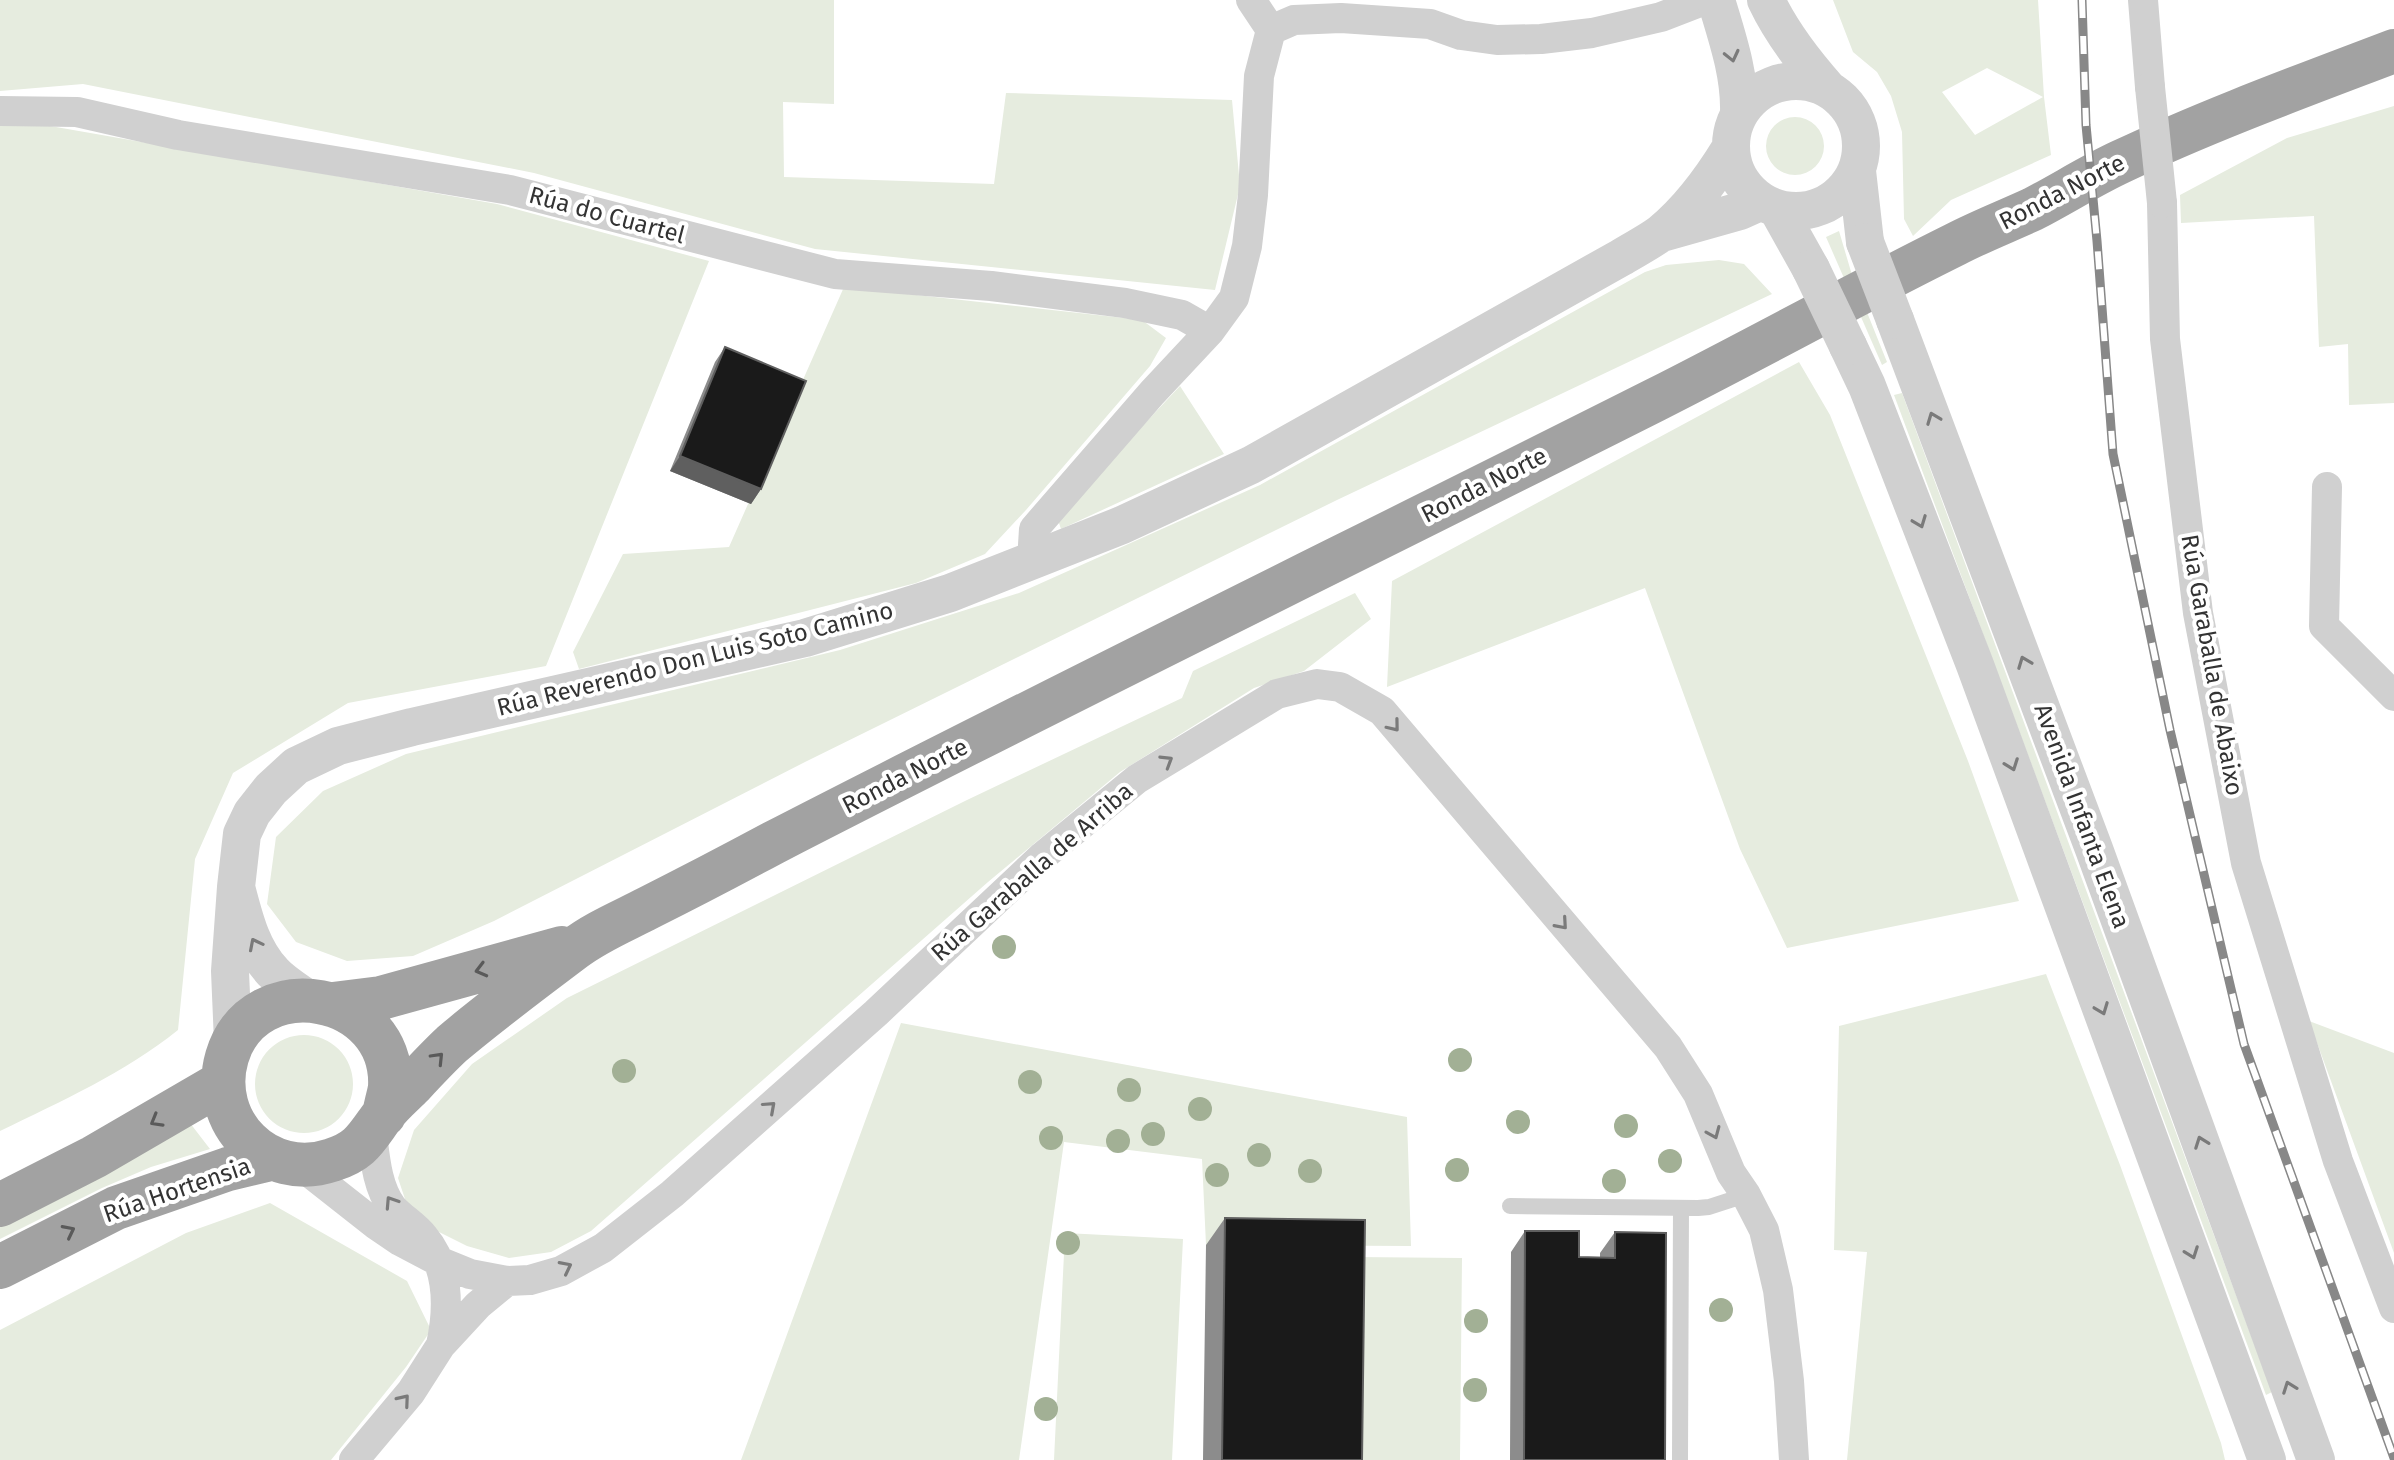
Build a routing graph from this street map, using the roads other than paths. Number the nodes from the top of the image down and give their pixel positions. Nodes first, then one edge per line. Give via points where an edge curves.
1 (1251, 0) edge
2 (1705, 0) edge
3 (1716, 0) edge
4 (1766, 0) edge
5 (2143, 0) edge
6 (1271, 30) junction
7 (2394, 51) edge
8 (1828, 89) junction
9 (0, 111) edge
10 (1739, 112) junction
11 (1730, 149) junction
12 (1857, 171) junction
13 (1769, 206) junction
14 (1660, 234) junction
15 (1210, 331) junction
16 (2327, 487) dead end
17 (1036, 560) junction
18 (2394, 696) edge
19 (236, 887) junction
20 (583, 942) junction
21 (321, 1001) junction
22 (228, 1062) junction
23 (378, 1124) junction
24 (285, 1162) junction
25 (1746, 1195) junction
26 (0, 1205) edge
27 (1510, 1206) dead end
28 (1681, 1208) junction
29 (438, 1261) junction
30 (0, 1267) edge
31 (507, 1281) junction
32 (2394, 1308) edge
33 (441, 1345) junction
34 (354, 1460) edge
35 (1680, 1460) edge
36 (1794, 1460) edge
37 (2267, 1460) edge
38 (2316, 1460) edge

1 - 6 street
2 - 6 street via 1661,17 1541,39 1497,40 1430,24 1341,18 1294,20
3 -> 10 street via 1735,71
4 - 8 street via 1800,56
5 - 32 street, Rúa Garaballa de Abaixo, bridge via 2162,203 2165,339 2198,613 2246,863 2338,1161
6 - 15 street via 1259,76 1247,246 1234,298
7 - 20 highway, Ronda Norte via 2234,112 2115,165
8 - 10 street via 1785,81 1764,89
8 - 12 street via 1846,103 1857,122
9 - 15 street, Rúa do Cuartel via 77,112 178,135 510,190 835,274 1125,303 1182,315
10 - 11 street
11 - 13 street via 1738,172
11 - 14 street via 1702,190
12 - 13 street via 1844,190 1813,208
38 -> 12 street, Avenida Infanta Elena, bridge via 1865,242
13 - 14 street
13 -> 37 street, Avenida Infanta Elena, bridge via 1811,269 1873,400
14 - 17 street, Rúa Reverendo Don Luis Soto Camino via 1291,444 1145,515
15 - 17 street via 1034,529
16 - 18 street via 2324,626
17 - 19 street, Rúa Reverendo Don Luis Soto Camino via 805,638 338,746 296,766 252,813 242,834
21 -> 19 street via 274,973 259,954
19 - 22 street, Rúa Reverendo Don Luis Soto Camino
20 -> 21 highway, Ronda Norte via 381,998
23 -> 20 highway, Ronda Norte via 448,1047
21 - 22 highway, Ronda Norte via 283,1002 261,1012 246,1025
21 - 23 highway via 356,1016 376,1035 387,1060 390,1088
22 - 24 highway via 226,1104 235,1125 249,1143
22 -> 26 highway via 94,1157
23 - 24 highway, Ronda Norte via 355,1150 326,1163
29 -> 23 street via 424,1236 386,1196 375,1163
24 - 29 street, Rúa Garaballa de Arriba
30 -> 24 highway, Rúa Hortensia via 116,1208 228,1169
25 - 28 lane via 1709,1207
31 -> 25 street, Rúa Garaballa de Arriba via 561,1271 603,1248 672,1194 1043,856 1137,779 1277,694 1317,684 1340,687 1382,711 1668,1047 1698,1094 1731,1173
25 - 36 street, Rúa Garaballa de Arriba via 1764,1230 1778,1290
27 - 28 lane
28 - 35 lane
29 - 31 street, Rúa Garaballa de Arriba
29 - 33 street via 447,1318
31 - 33 street
34 -> 33 street via 411,1392

